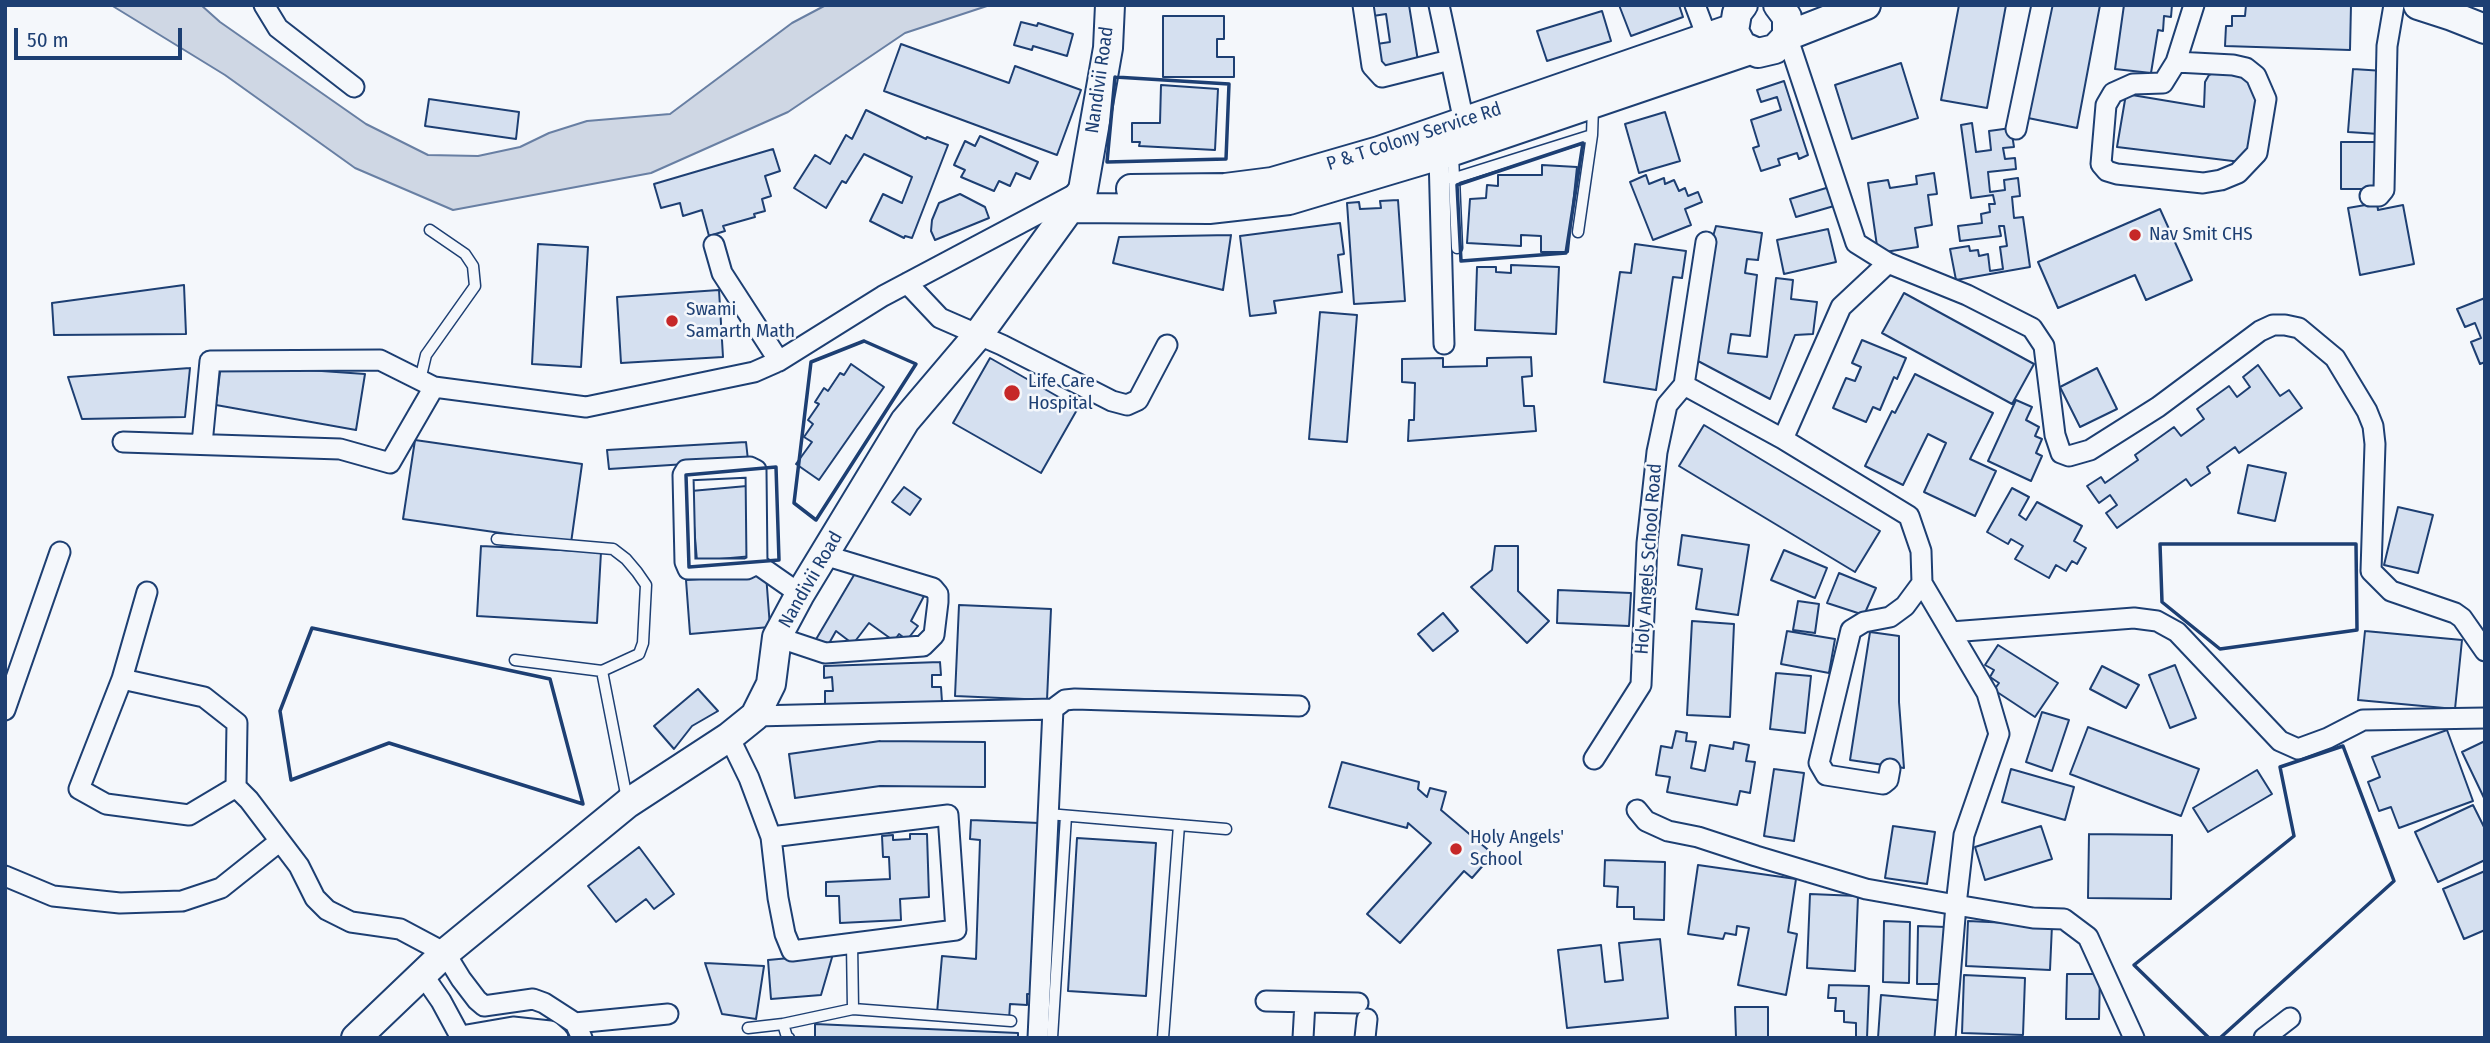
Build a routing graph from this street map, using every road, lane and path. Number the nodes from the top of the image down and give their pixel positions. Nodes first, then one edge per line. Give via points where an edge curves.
1 (264, 5) edge
2 (1110, 5) edge
3 (1363, 5) edge
4 (1438, 5) edge
5 (1695, 5) edge
6 (1866, 5) edge
7 (2042, 5) edge
8 (2194, 5) edge
9 (2393, 5) edge
10 (2418, 5) edge
11 (1785, 14) edge
12 (1742, 28) edge
13 (2485, 29) edge
14 (1707, 37) junction
15 (1450, 60) junction
16 (2176, 62) junction
17 (354, 87) dead end
18 (1593, 103) junction
19 (2016, 130) dead end
20 (1592, 135) junction
21 (1451, 147) junction
22 (2370, 196) dead end
23 (1076, 199) junction
24 (430, 230) dead end
25 (1578, 232) dead end
26 (1706, 242) dead end
27 (714, 245) dead end
28 (1457, 248) dead end
29 (1888, 263) junction
30 (908, 283) junction
31 (978, 335) junction
32 (1444, 344) dead end
33 (1167, 345) dead end
34 (779, 361) junction
35 (427, 383) junction
36 (1684, 386) junction
37 (1783, 439) junction
38 (123, 442) dead end
39 (202, 444) junction
40 (497, 539) dead end
41 (60, 552) dead end
42 (824, 555) junction
43 (757, 564) junction
44 (1922, 583) junction
45 (147, 593) dead end
46 (800, 594) junction
47 (1951, 632) junction
48 (777, 637) junction
49 (2485, 651) edge
50 (515, 660) dead end
51 (602, 671) junction
52 (122, 678) junction
53 (1299, 706) dead end
54 (1053, 709) junction
55 (5, 710) edge
56 (755, 716) junction
57 (2485, 718) edge
58 (729, 737) junction
59 (1594, 760) dead end
60 (1890, 769) dead end
61 (236, 787) junction
62 (628, 803) junction
63 (1637, 810) dead end
64 (1057, 815) junction
65 (1179, 825) junction
66 (1226, 829) dead end
67 (771, 837) junction
68 (280, 841) junction
69 (5, 876) edge
70 (1956, 905) junction
71 (852, 943) junction
72 (445, 953) junction
73 (424, 975) junction
74 (1266, 1001) dead end
75 (1306, 1002) junction
76 (510, 1003) junction
77 (853, 1009) junction
78 (668, 1014) dead end
79 (2290, 1018) dead end
80 (1364, 1020) edge
81 (1011, 1021) dead end
82 (783, 1024) junction
83 (513, 1027) junction
84 (748, 1028) dead end
85 (578, 1030) edge
86 (461, 1037) edge
87 (356, 1038) edge
88 (558, 1038) edge
89 (789, 1038) edge
90 (1038, 1038) edge
91 (1052, 1038) edge
92 (1163, 1038) edge
93 (1303, 1038) edge
94 (1945, 1038) edge
95 (2134, 1038) edge
96 (2264, 1038) edge

1 - 17 street via 278,28
2 - 23 street, Nandivii Road via 1108,48
3 - 15 street via 1372,66 1382,77
4 - 15 street
5 - 14 street
6 - 11 street
7 - 19 street
8 - 16 street
9 - 22 street via 2387,46 2384,190 2379,196
10 - 13 street
11 - 12 street via 1775,49 1767,52
11 - 29 street via 1856,243
12 - 14 street, P & T Colony Service Rd
12 - 18 street
14 - 21 street, P & T Colony Service Rd
15 - 21 street
16 - 16 street via 2233,65 2256,76 2266,99 2257,153 2238,173 2203,183 2107,171 2101,164 2106,105 2113,93 2133,84 2163,83
18 - 20 lane
18 - 21 street
20 - 21 lane
20 - 25 lane
21 - 23 street, P & T Colony Service Rd via 1272,182
21 - 28 lane
21 - 32 street
23 - 30 street
23 - 31 street, Nandivii Road
24 - 35 lane via 465,254 473,266 475,286 426,355
26 - 36 street
27 - 34 street via 722,273
29 - 37 street via 1841,307
29 - 49 street via 2032,328 2044,346 2055,435 2061,453 2068,456 2090,450 2158,407 2260,331 2273,325 2300,328 2335,358 2373,426 2371,571 2391,591 2455,613
30 - 31 street via 940,318
30 - 34 street
31 - 33 street via 1127,405 1138,400
31 - 42 street, Nandivii Road via 905,421
34 - 35 street via 754,372 586,407
35 - 39 street via 390,463 340,449
35 - 39 street via 380,360 210,360
36 - 37 street
36 - 59 street, Holy Angels School Road via 1667,405 1657,452 1647,543 1641,685
37 - 44 street via 1909,516 1920,551
38 - 39 street
40 - 51 lane via 613,550 637,572 646,585 643,643 639,654
41 - 55 street
42 - 46 street, Nandivii Road
42 - 48 street via 933,588 939,602 934,635 923,646 825,653
43 - 43 street via 747,569 688,569 686,470 756,470
43 - 46 street
44 - 47 street
44 - 60 street via 1890,617 1851,630 1819,763 1826,775 1883,784
45 - 52 street
46 - 48 street, Nandivii Road
47 - 57 street via 2134,618 2157,621 2177,632 2280,741 2298,749 2362,720
47 - 70 street via 1987,693 1999,734 1964,835
48 - 56 street, Nandivii Road via 771,684
50 - 51 lane
51 - 62 lane
52 - 61 street via 204,697 237,723
52 - 61 street via 79,789 106,804 189,816
53 - 54 street via 1075,699
54 - 56 street
54 - 64 street
56 - 58 street, Nandivii Road
58 - 62 street, Nandivii Road
58 - 67 street
61 - 68 street
62 - 72 street, Nandivii Road
63 - 70 street via 1646,821 1668,831 1866,888
64 - 65 lane
64 - 90 street
64 - 91 lane
65 - 66 lane
65 - 92 lane
67 - 71 street via 778,898 792,951
67 - 71 street via 948,815 957,930
68 - 69 street via 221,888 182,901 120,903 53,896
68 - 72 street via 327,911 351,922 400,929
70 - 94 street
70 - 95 street via 2064,919 2088,937
71 - 77 lane
72 - 73 street, Nandivii Road
72 - 76 street via 484,1006
73 - 86 street
73 - 87 street, Nandivii Road
74 - 75 street
75 - 80 street
75 - 93 street
76 - 83 street
76 - 85 street via 533,999 544,1003
77 - 81 lane
77 - 82 lane
78 - 85 street
79 - 96 street
82 - 84 lane
82 - 89 lane
83 - 86 street
83 - 88 street via 550,1031

